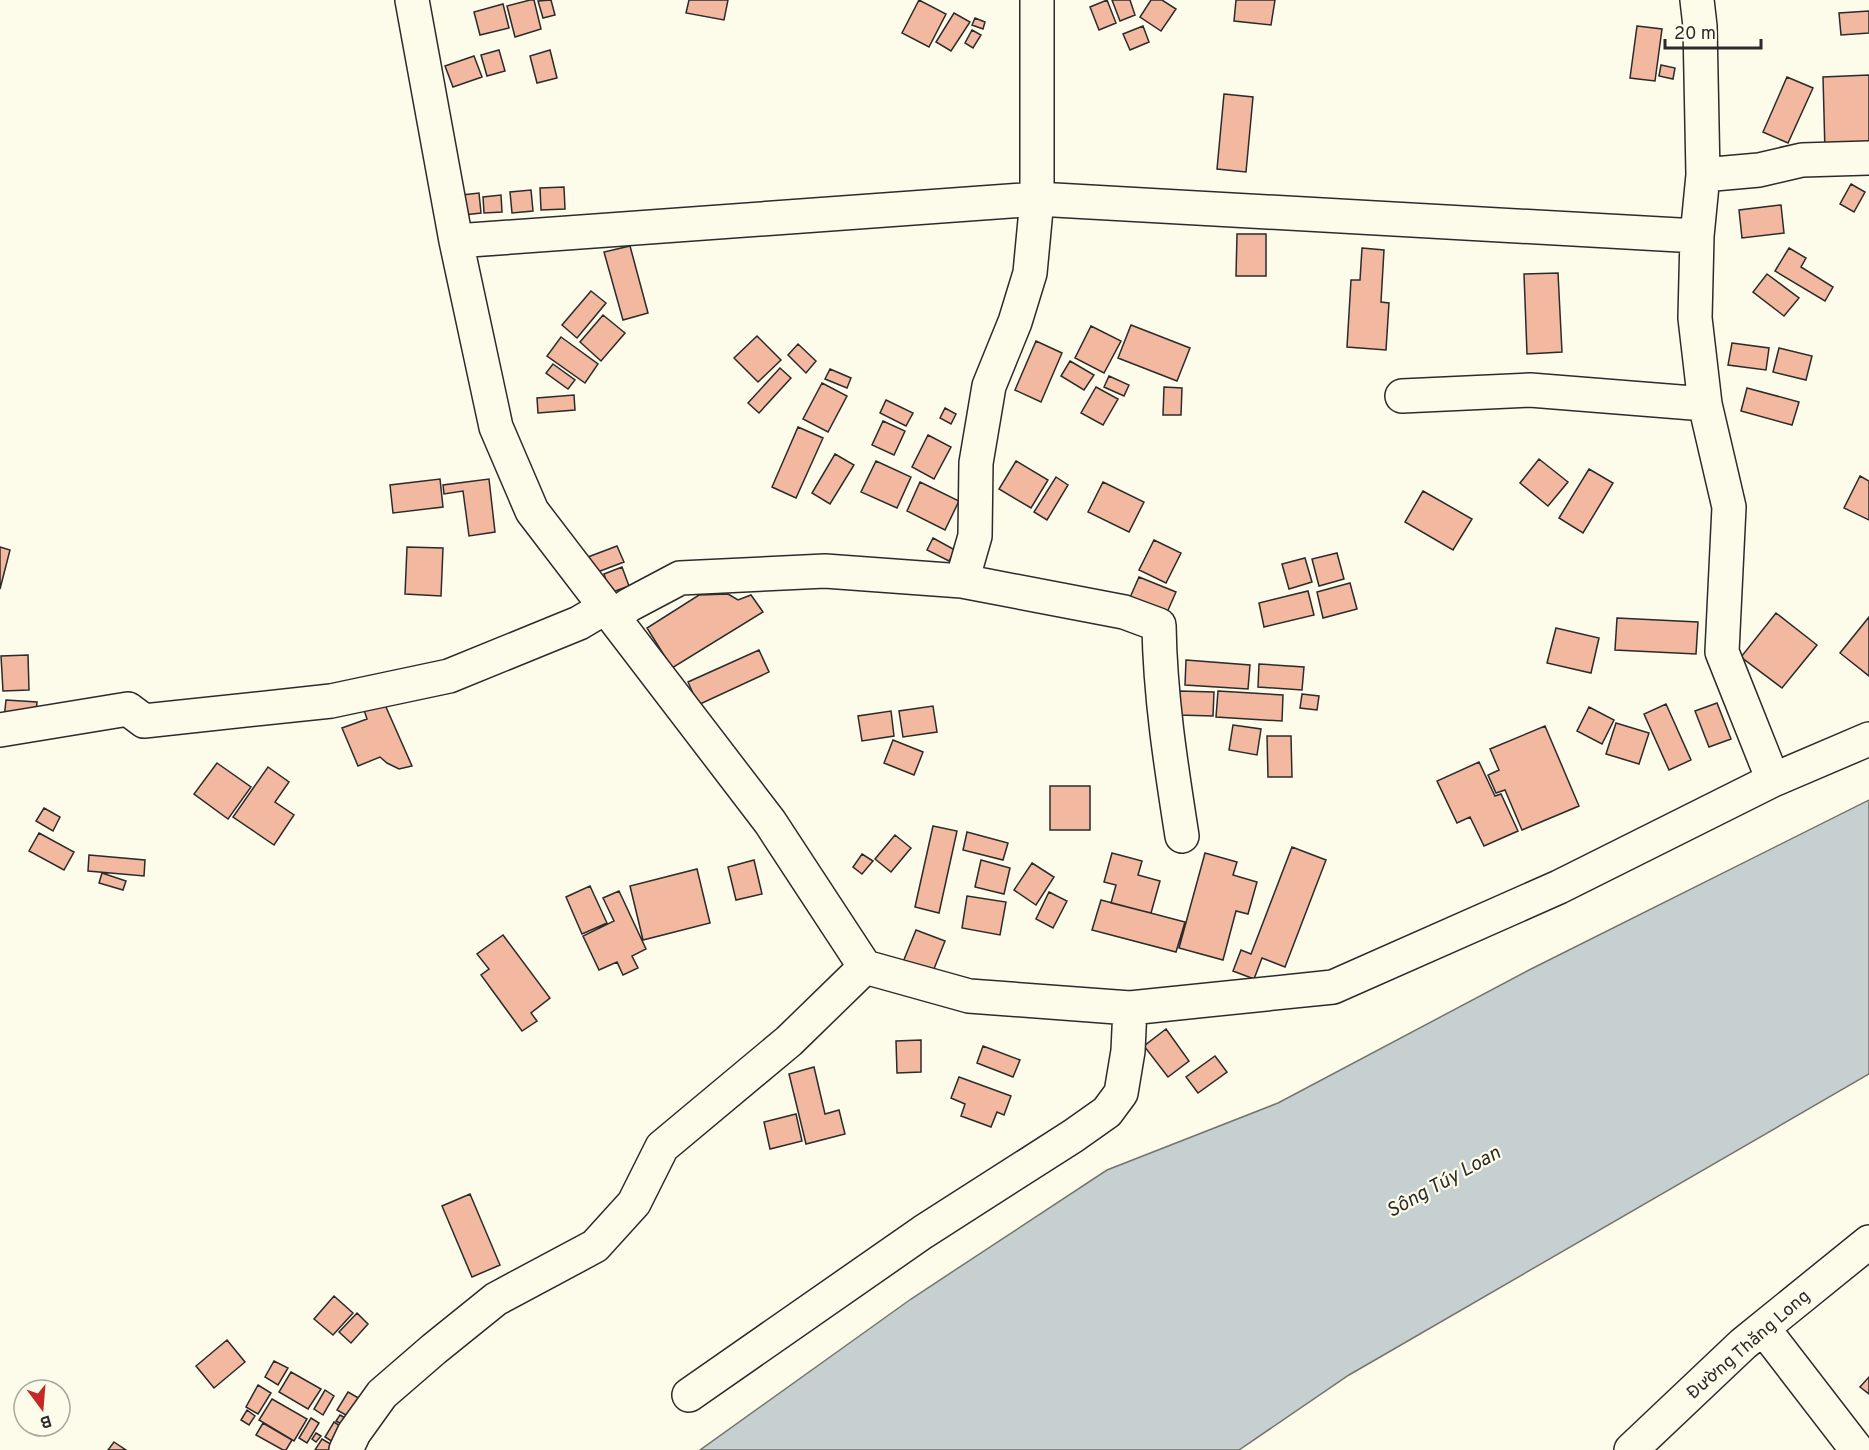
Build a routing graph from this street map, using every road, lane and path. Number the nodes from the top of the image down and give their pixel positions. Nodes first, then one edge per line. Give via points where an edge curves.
1 (412, 0) edge
2 (1037, 0) edge
3 (1697, 0) edge
4 (1869, 158) edge
5 (1703, 175) junction
6 (1037, 199) junction
7 (1697, 236) junction
8 (456, 241) junction
9 (1402, 396) dead end
10 (1705, 404) junction
11 (962, 581) junction
12 (609, 612) junction
13 (0, 730) edge
14 (1869, 739) edge
15 (1773, 780) junction
16 (1182, 836) dead end
17 (865, 967) junction
18 (1130, 1008) junction
19 (1869, 1242) edge
20 (1763, 1328) junction
21 (689, 1395) dead end
22 (346, 1450) edge
23 (1631, 1450) edge
24 (1857, 1450) edge

1 - 8 street
2 - 6 street
3 - 5 street
4 - 5 street via 1802,160 1759,170
5 - 7 street
6 - 7 street
6 - 8 street
6 - 11 street via 1030,273 1015,322 988,386 976,463 975,536
7 - 10 street via 1695,318
8 - 12 street via 495,427 532,511
9 - 10 street via 1530,390
10 - 15 street via 1729,507 1722,652
11 - 12 street via 825,571 680,578
11 - 16 street via 1124,612 1159,625 1166,733
12 - 13 street via 449,676 332,701 144,721 128,709
12 - 17 street via 770,822
14 - 15 street
15 - 18 street via 1559,887 1333,987
17 - 18 street via 969,996
17 - 22 street via 789,1041 662,1147 634,1203 595,1246 496,1299 434,1349 382,1394
18 - 21 street via 1121,1093 1107,1112 923,1232
19 - 20 street, Đường Thăng Long
20 - 23 street, Đường Thăng Long
20 - 24 street

